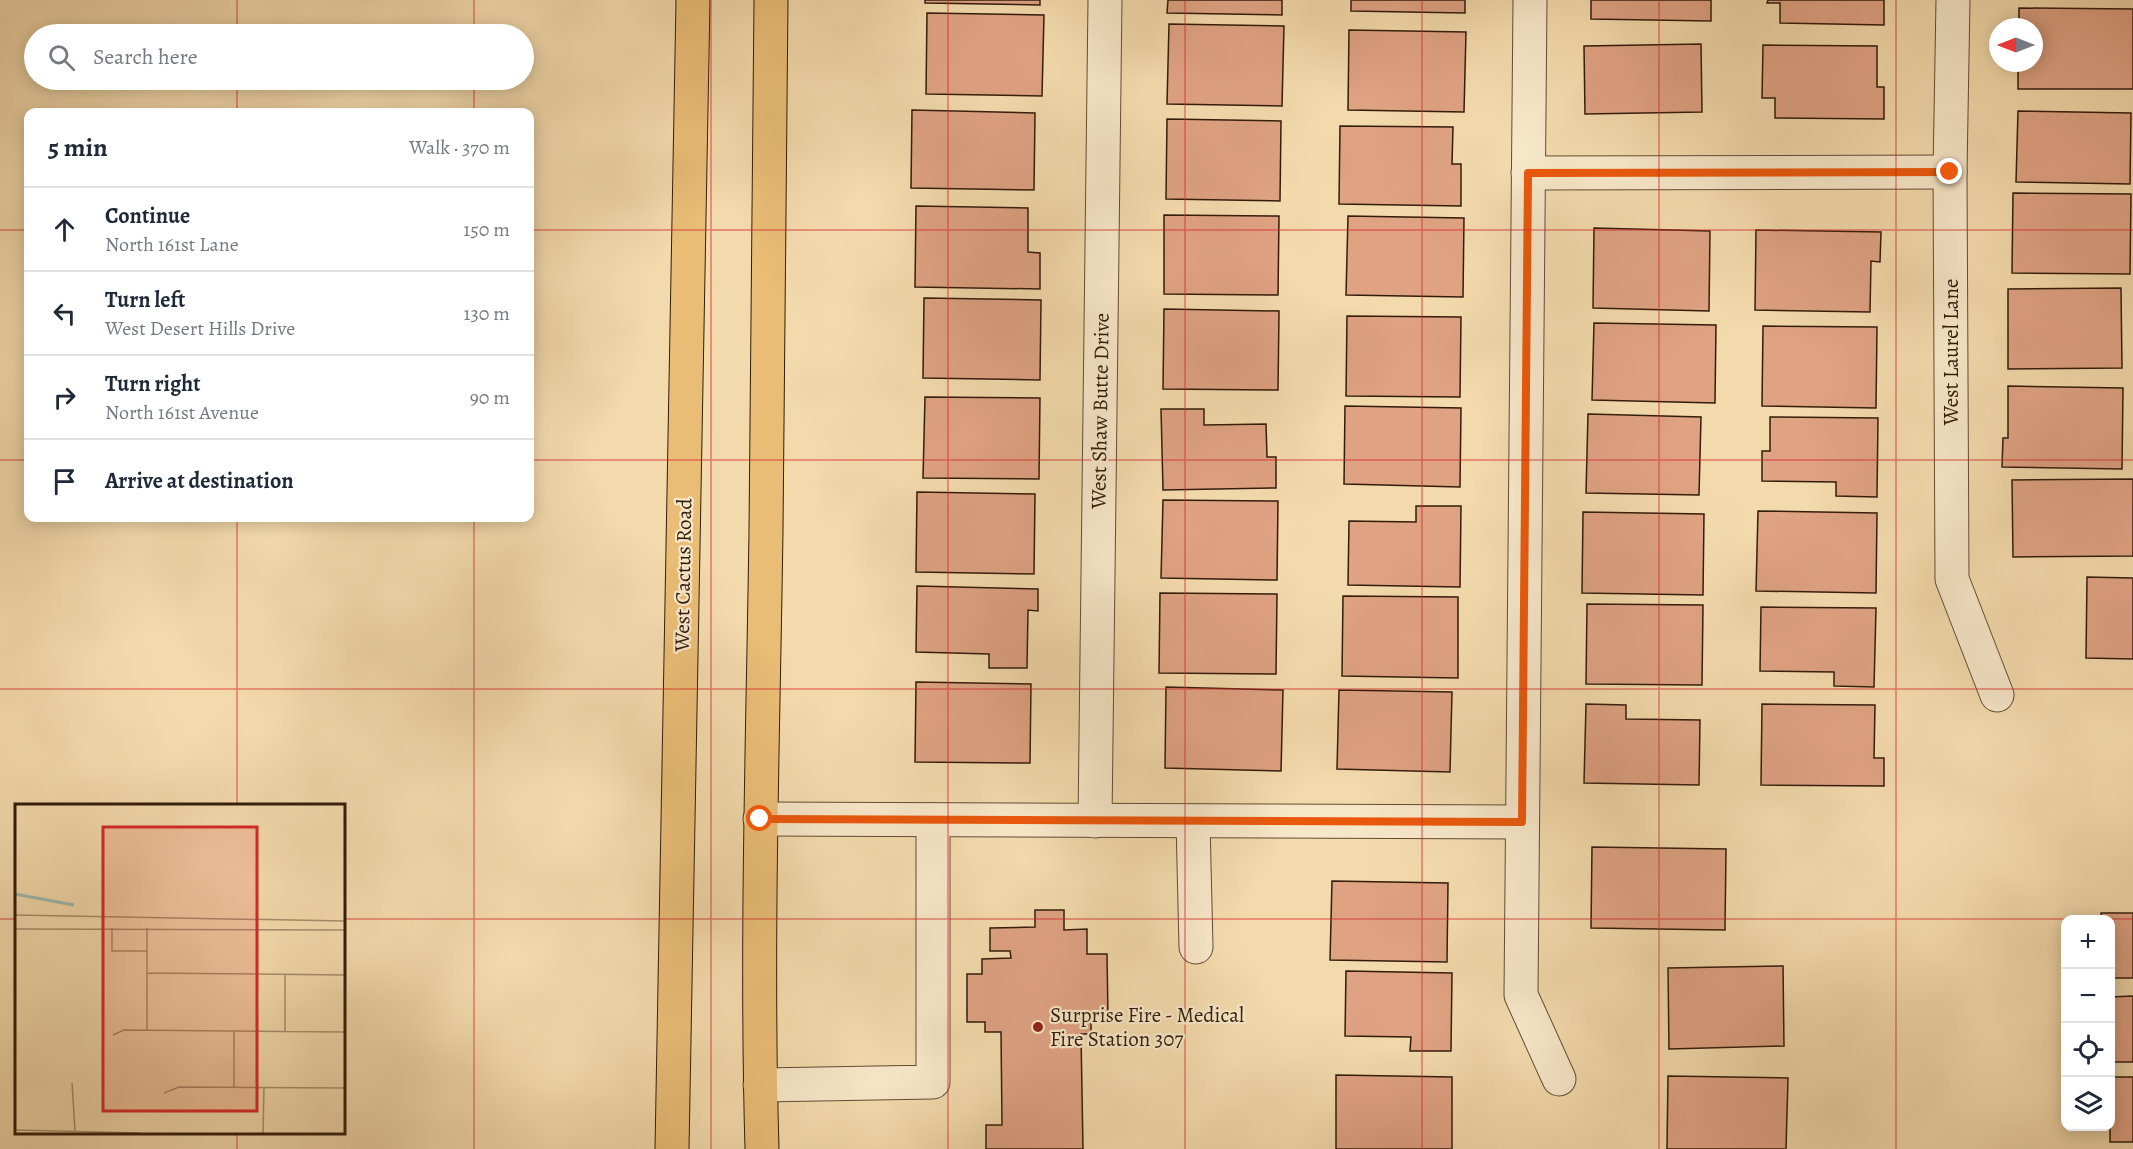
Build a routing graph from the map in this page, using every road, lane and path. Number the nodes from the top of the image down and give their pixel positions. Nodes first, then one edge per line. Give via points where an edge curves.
1 (693, 0) edge
2 (771, 0) edge
3 (1105, 0) edge
4 (1530, 0) edge
5 (1953, 0) edge
6 (1950, 172) junction
7 (1528, 173) junction
8 (1997, 695) dead end
9 (760, 819) junction
10 (933, 820) junction
11 (1095, 821) junction
12 (1193, 822) junction
13 (1522, 822) junction
14 (1196, 947) dead end
15 (1559, 1079) dead end
16 (760, 1085) junction
17 (672, 1149) edge
18 (762, 1149) edge

1 - 17 main road, West Cactus Road
2 - 9 main road
3 - 11 street, West Shaw Butte Drive
4 - 7 street
5 - 6 street, West Laurel Lane
6 - 7 street
6 - 8 street, West Laurel Lane via 1952,579
7 - 13 street
9 - 10 street
9 - 16 main road
10 - 11 street
10 - 16 street via 933,1082
11 - 12 street
12 - 13 street
12 - 14 street
13 - 15 street via 1521,995
16 - 18 main road

